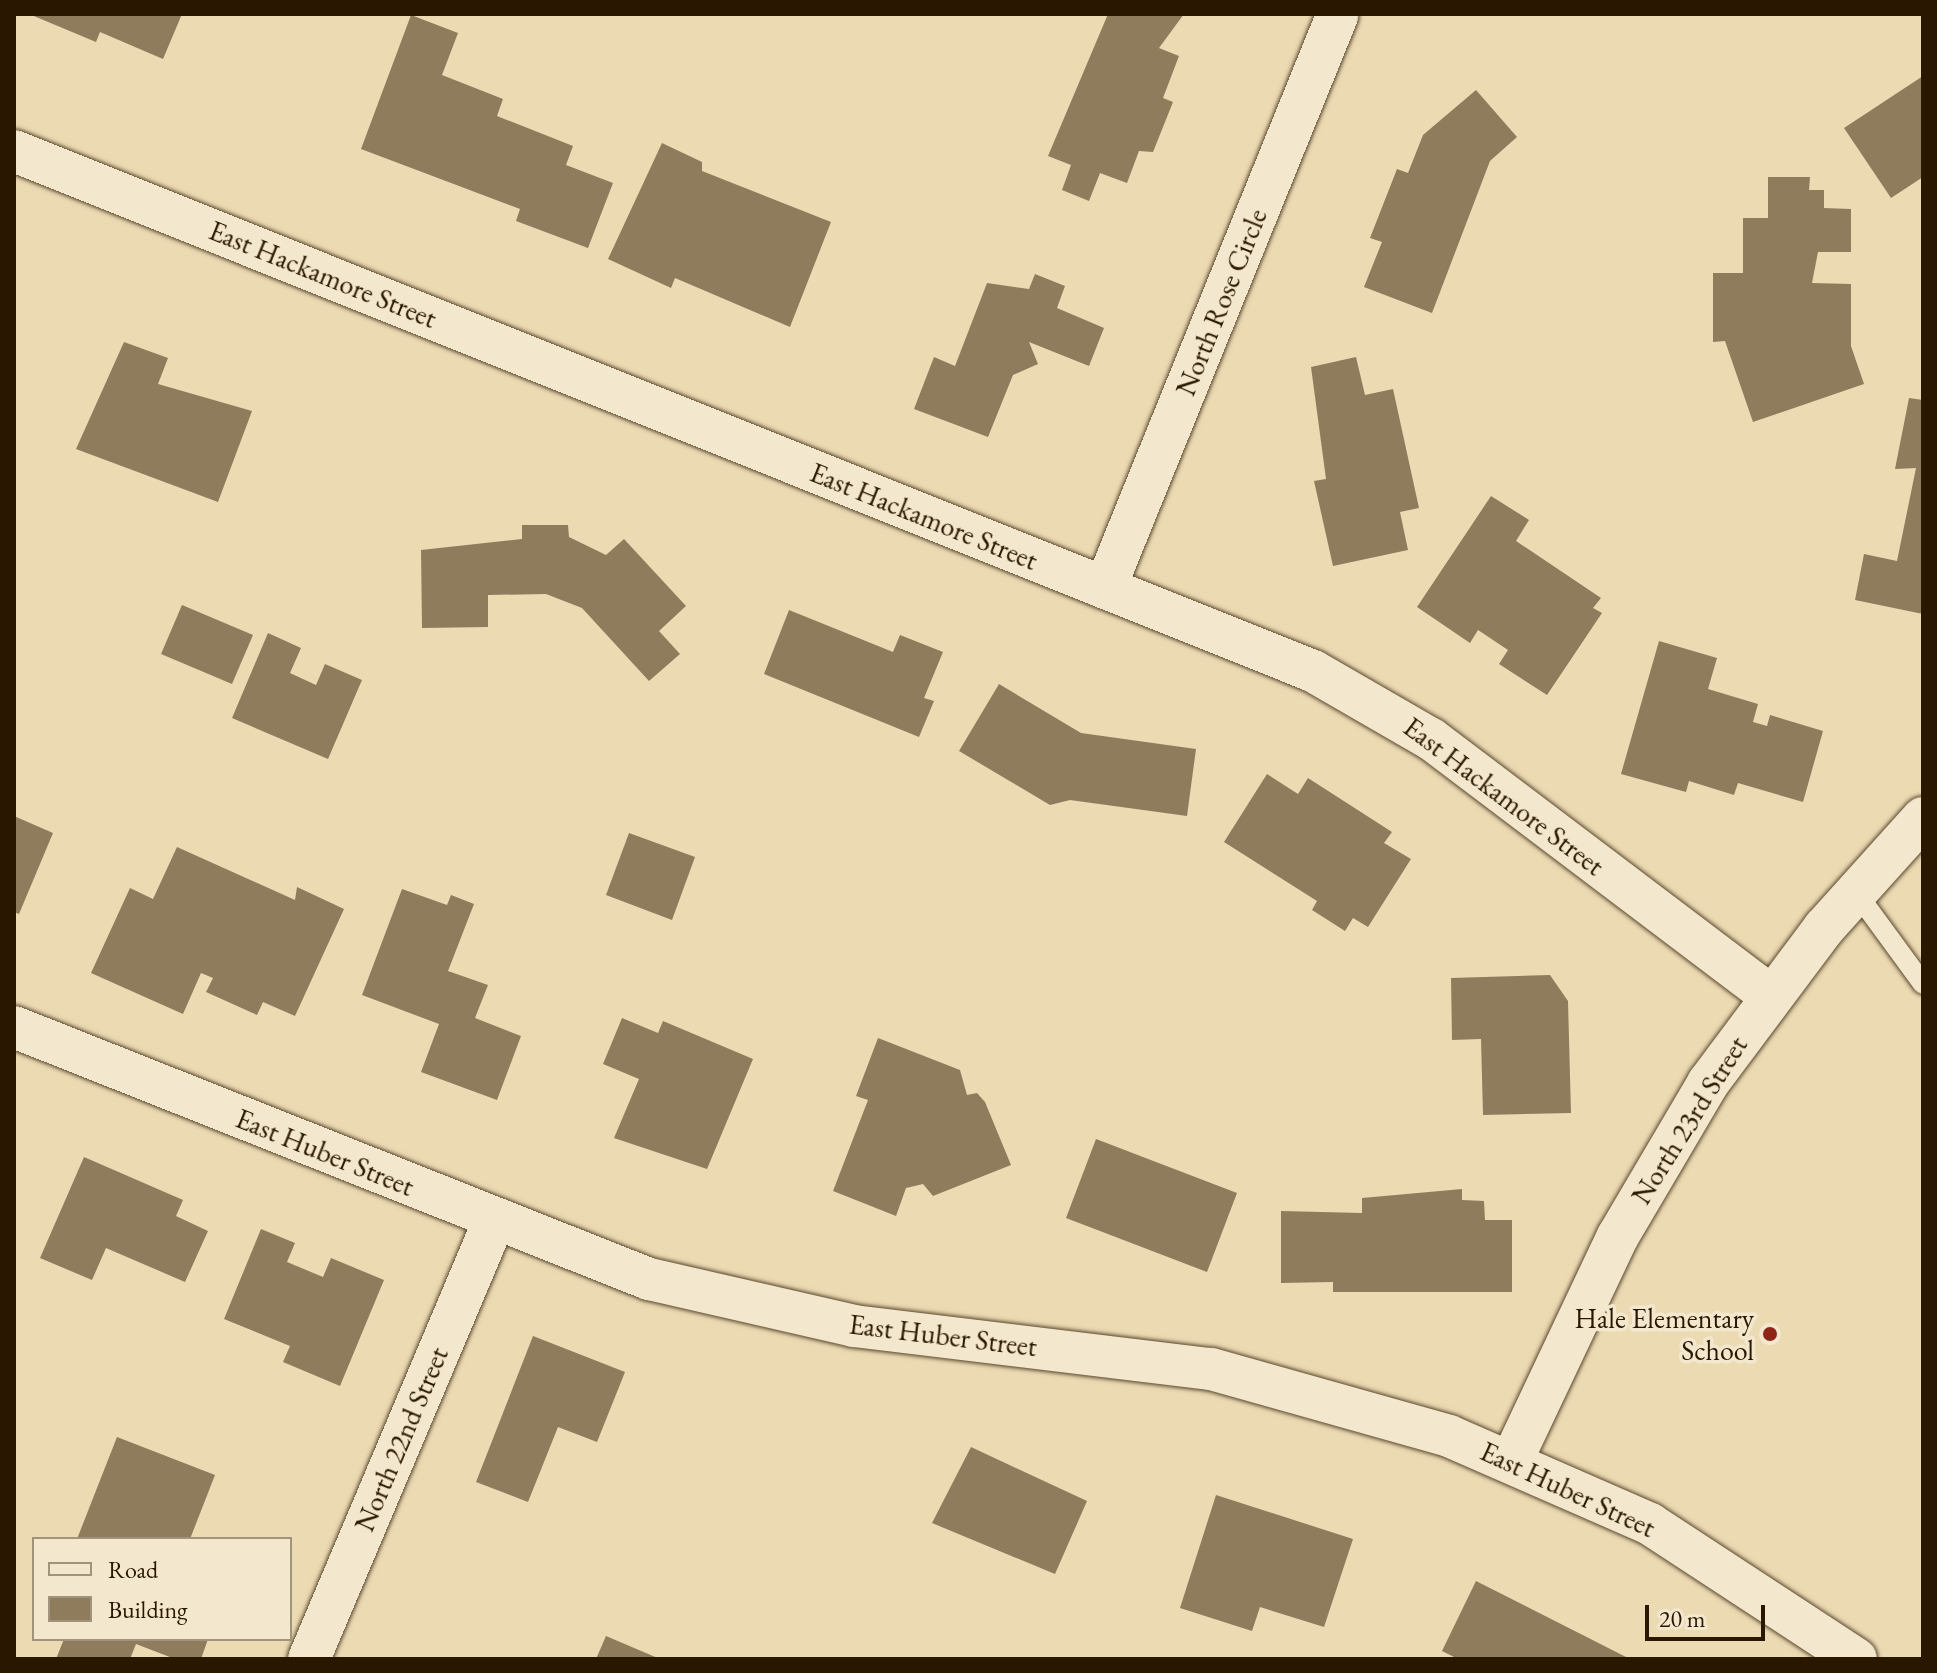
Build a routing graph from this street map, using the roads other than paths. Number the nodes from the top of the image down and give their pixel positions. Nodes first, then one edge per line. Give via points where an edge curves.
1 (1337, 16) edge
2 (14, 151) edge
3 (1105, 588) junction
4 (1923, 818) edge
5 (1855, 891) junction
6 (1923, 984) edge
7 (1770, 995) junction
8 (14, 1027) edge
9 (494, 1220) junction
10 (1512, 1460) junction
11 (309, 1659) edge
12 (1856, 1659) edge

1 - 3 street, North Rose Circle
2 - 3 street, East Hackamore Street
3 - 7 street, East Hackamore Street via 1313,671 1393,713
4 - 5 street, North 23rd Street
5 - 6 lane
5 - 7 street, North 23rd Street
7 - 10 street, North 23rd Street via 1650,1178
8 - 9 street, East Huber Street
9 - 10 street, East Huber Street via 715,1297 912,1334 1211,1369 1333,1397
9 - 11 street, North 22nd Street
10 - 12 street, East Huber Street via 1697,1551

